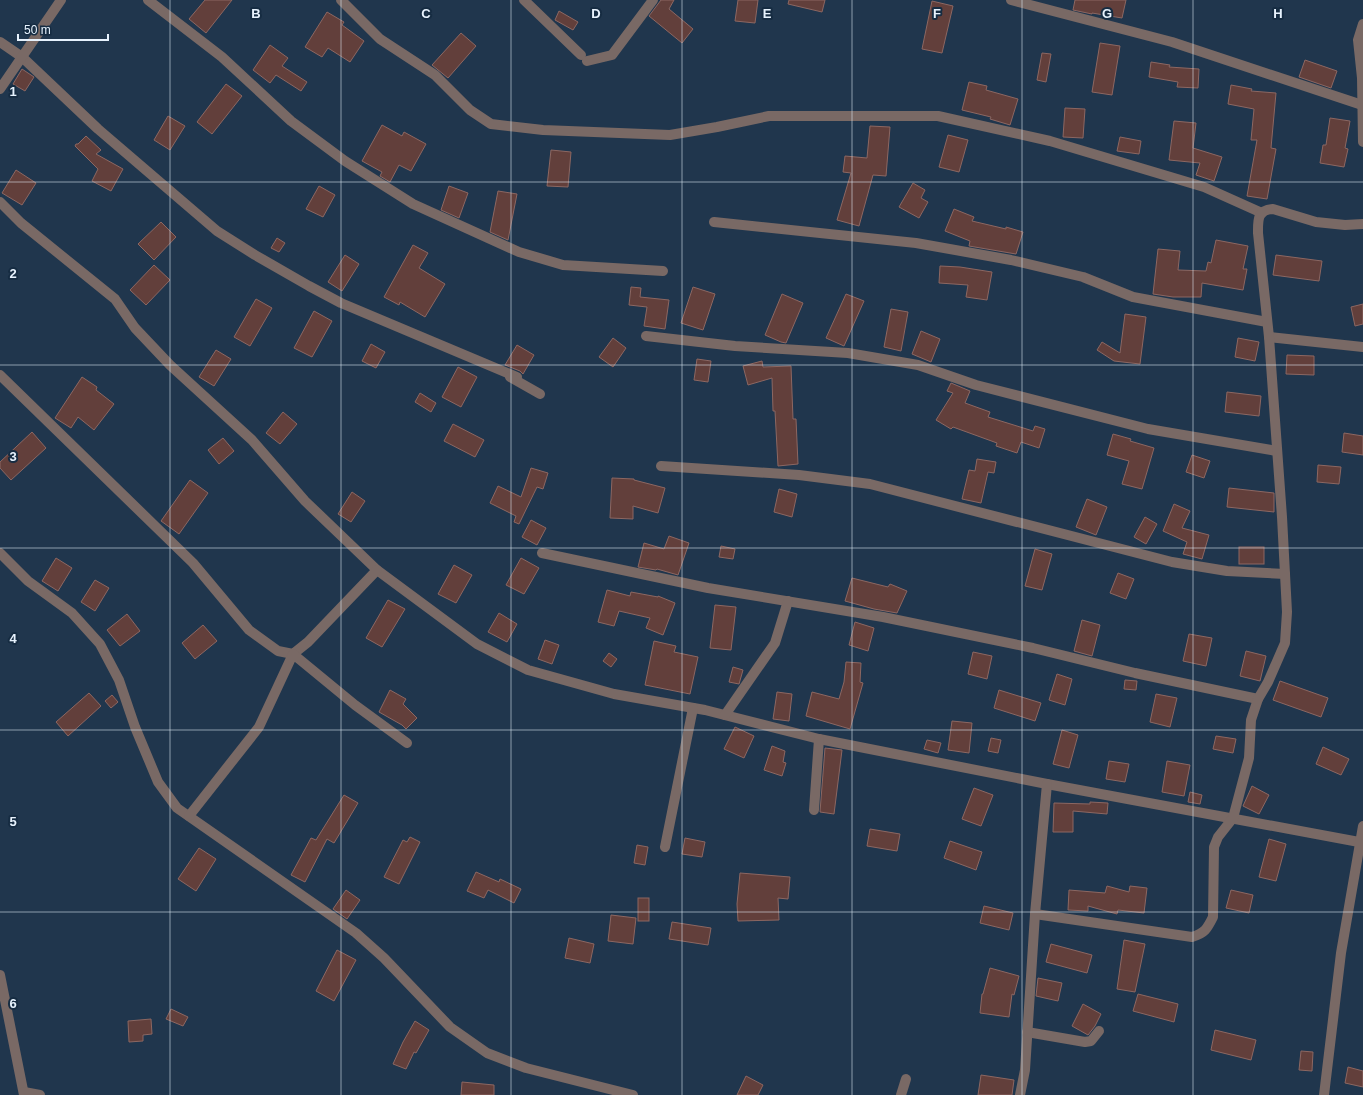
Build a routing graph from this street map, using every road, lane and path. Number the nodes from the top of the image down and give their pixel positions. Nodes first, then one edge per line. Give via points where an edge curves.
1 (61, 0) edge
2 (148, 0) edge
3 (341, 0) edge
4 (524, 0) edge
5 (653, 0) edge
6 (1011, 0) edge
7 (1363, 24) edge
8 (0, 42) edge
9 (22, 58) junction
10 (0, 88) edge
11 (1362, 105) junction
12 (1363, 142) edge
13 (0, 202) edge
14 (1262, 212) junction
15 (714, 222) dead end
16 (1363, 224) edge
17 (663, 271) dead end
18 (1267, 322) junction
19 (646, 336) dead end
20 (1269, 337) junction
21 (1363, 347) edge
22 (492, 366) junction
23 (0, 375) edge
24 (517, 377) dead end
25 (540, 394) dead end
26 (1277, 451) junction
27 (661, 466) dead end
28 (0, 553) edge
29 (542, 553) dead end
30 (378, 570) junction
31 (1285, 574) junction
32 (788, 601) junction
33 (293, 654) junction
34 (1258, 699) junction
35 (693, 708) junction
36 (725, 715) junction
37 (819, 739) junction
38 (407, 743) dead end
39 (1047, 784) junction
40 (814, 810) dead end
41 (189, 816) junction
42 (1233, 818) junction
43 (1363, 826) edge
44 (1359, 842) junction
45 (665, 847) dead end
46 (1035, 914) junction
47 (0, 975) edge
48 (1099, 1031) dead end
49 (1027, 1032) junction
50 (906, 1079) dead end
51 (24, 1093) edge
52 (40, 1095) edge
53 (632, 1095) edge
54 (901, 1095) edge
55 (1020, 1095) edge
56 (1324, 1095) edge

1 - 9 street
2 - 17 street via 222,57 291,121 413,204 519,252 563,265
3 - 14 street via 380,39 434,75 470,110 491,124 543,130 670,135 769,116 938,116 1050,141 1182,180
4 - 5 street via 584,58 612,55
6 - 11 street via 1172,42
7 - 11 street via 1358,40
8 - 9 street
9 - 10 street
9 - 22 street via 98,129 218,231 341,303
11 - 12 street
13 - 30 street via 21,223 115,299 135,328 170,365 252,440 305,501
14 - 16 street via 1273,209 1316,222
14 - 18 street via 1258,219 1258,233
15 - 18 street via 916,243 1011,260 1083,277 1133,297
18 - 20 street
19 - 26 street via 735,346 848,353 918,365 976,385 1148,429
20 - 21 street
20 - 26 street
22 - 24 street
22 - 25 street
23 - 33 street via 193,563 249,630 278,651
26 - 31 street
27 - 31 street via 799,475 870,484 1172,562 1227,571
28 - 41 street via 28,580 72,613 100,644 120,680 135,727 158,782 177,808
29 - 32 street via 708,588
30 - 33 street via 308,642
30 - 35 street via 477,644 528,670 614,694
31 - 34 street via 1285,644
32 - 34 street via 898,620
32 - 36 street via 775,643
33 - 38 street via 355,705
33 - 41 street via 259,727
34 - 42 street via 1251,720 1249,758
35 - 36 street
35 - 45 street
36 - 37 street
37 - 39 street
37 - 40 street
39 - 42 street
39 - 46 street
41 - 53 street via 356,933 384,958 450,1027 487,1053 526,1068
42 - 44 street
42 - 46 street via 1218,837 1214,847 1213,917 1202,934 1192,937
43 - 44 street
44 - 56 street via 1341,953
46 - 49 street
47 - 51 street
48 - 49 street via 1091,1041 1085,1042
49 - 55 street via 1025,1070
50 - 54 street
51 - 52 street

